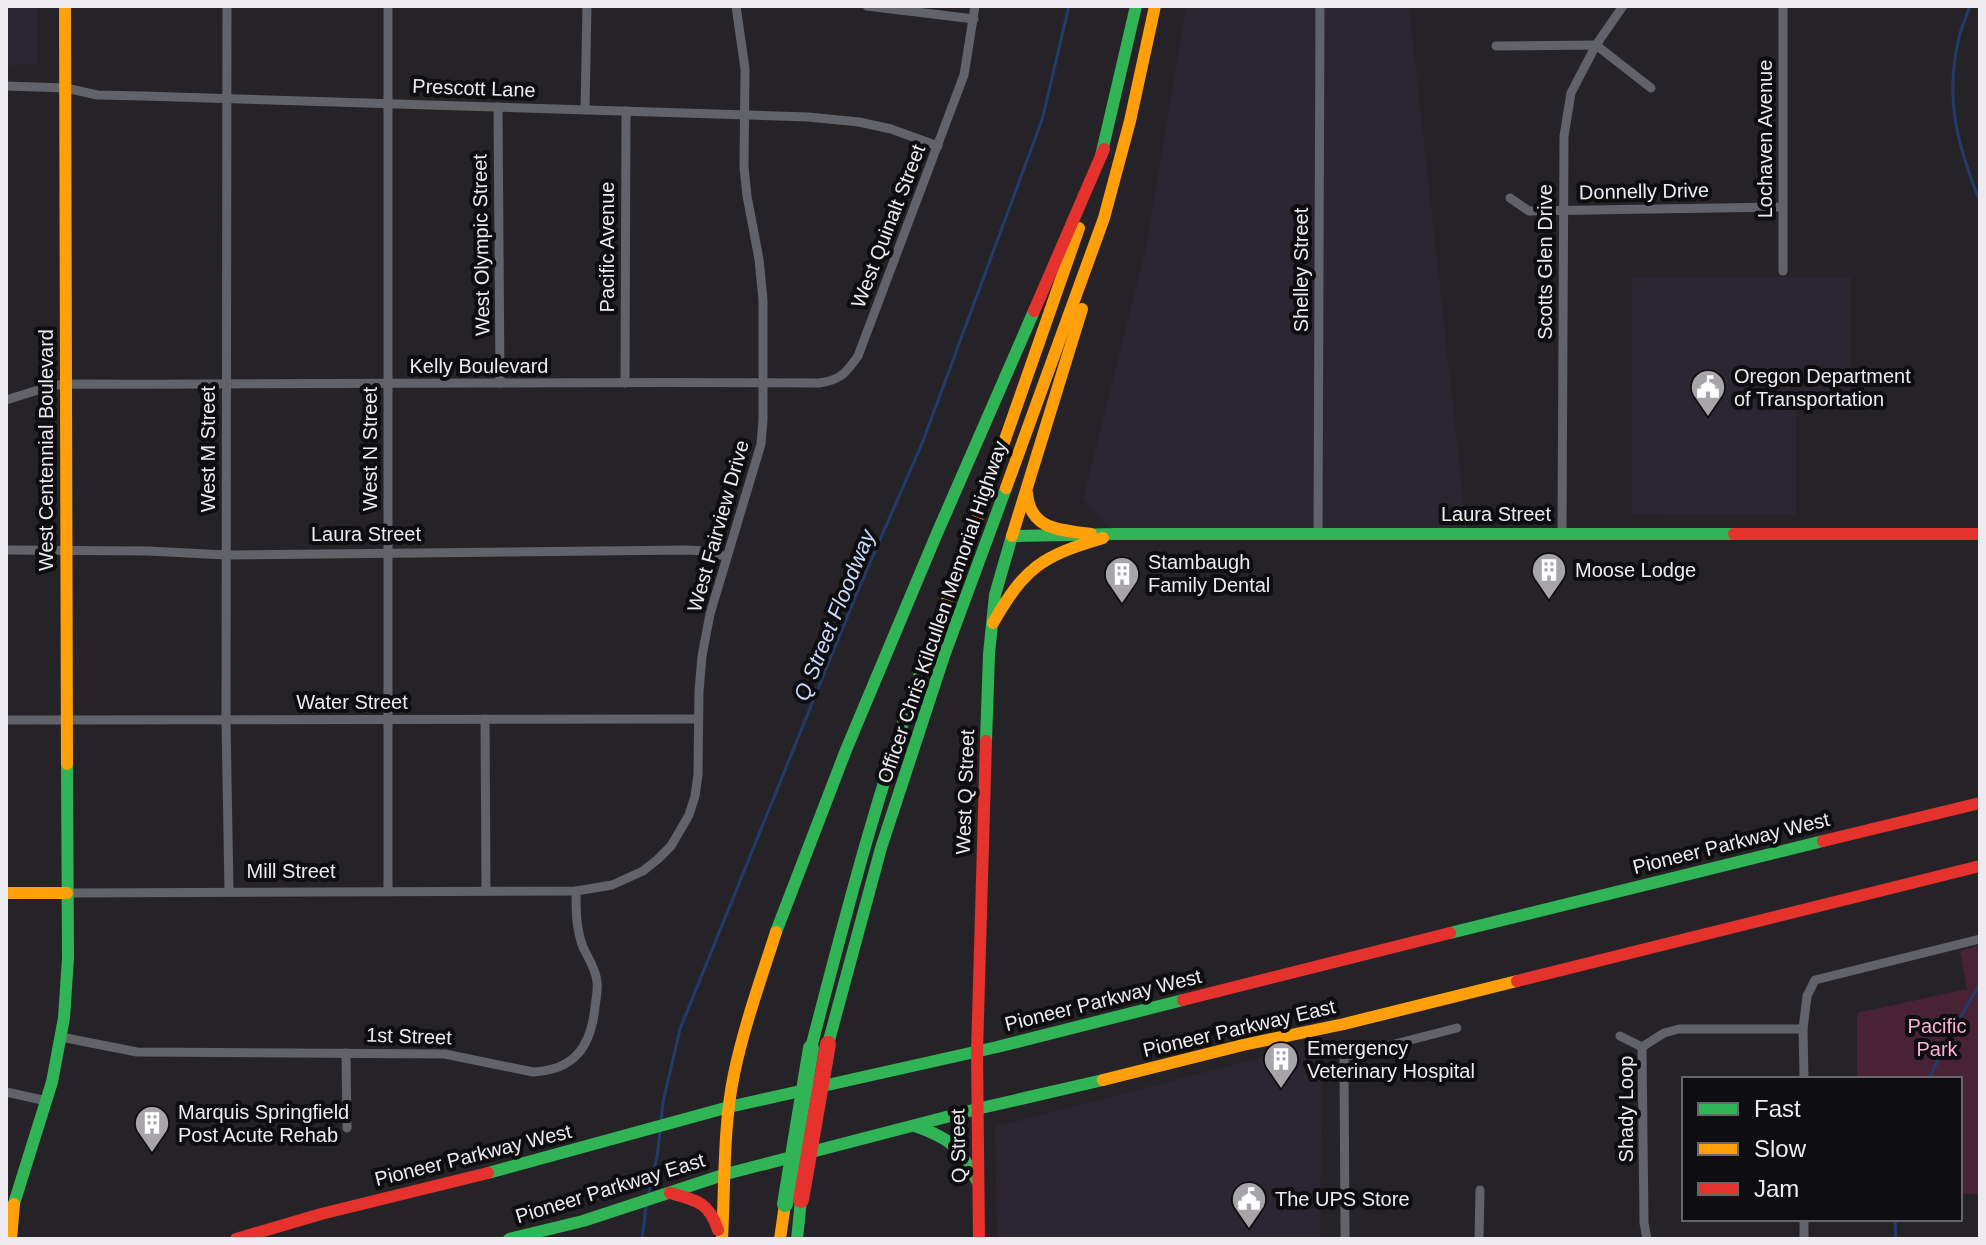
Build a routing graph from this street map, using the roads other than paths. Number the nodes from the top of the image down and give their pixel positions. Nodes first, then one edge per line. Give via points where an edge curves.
1 (65, 6) edge
2 (227, 6) edge
3 (388, 6) edge
4 (587, 6) edge
5 (736, 6) edge
6 (867, 6) edge
7 (975, 6) edge
8 (1136, 6) edge
9 (1155, 6) edge
10 (1320, 6) edge
11 (1623, 6) edge
12 (1783, 6) edge
13 (974, 19) junction
14 (1596, 45) junction
15 (1496, 46) dead end
16 (6, 86) edge
17 (66, 88) junction
18 (1651, 88) dead end
19 (226, 98) junction
20 (387, 104) junction
21 (498, 107) junction
22 (585, 110) junction
23 (626, 111) junction
24 (745, 115) junction
25 (938, 146) junction
26 (1104, 149) junction
27 (1510, 198) dead end
28 (1782, 207) junction
29 (1564, 210) junction
30 (1104, 218) junction
31 (1783, 271) dead end
32 (500, 383) junction
33 (625, 383) junction
34 (763, 383) junction
35 (66, 384) junction
36 (388, 384) junction
37 (226, 386) junction
38 (6, 400) edge
39 (1027, 489) junction
40 (1091, 534) junction
41 (1116, 534) junction
42 (1562, 534) junction
43 (1980, 534) edge
44 (1318, 535) junction
45 (1012, 536) junction
46 (6, 550) edge
47 (66, 551) junction
48 (388, 554) junction
49 (226, 555) junction
50 (727, 557) junction
51 (991, 626) junction
52 (485, 719) junction
53 (698, 719) junction
54 (6, 720) edge
55 (67, 720) junction
56 (388, 720) junction
57 (226, 721) junction
58 (1980, 803) edge
59 (1980, 866) edge
60 (486, 890) junction
61 (229, 891) junction
62 (388, 891) junction
63 (576, 891) junction
64 (6, 893) edge
65 (67, 893) junction
66 (1980, 939) edge
67 (1457, 1028) dead end
68 (1803, 1029) junction
69 (1620, 1036) dead end
70 (61, 1037) junction
71 (1642, 1047) junction
72 (977, 1052) junction
73 (346, 1053) junction
74 (1804, 1077) edge
75 (6, 1092) edge
76 (47, 1101) junction
77 (729, 1107) junction
78 (977, 1109) junction
79 (914, 1126) junction
80 (347, 1128) dead end
81 (726, 1174) junction
82 (979, 1185) junction
83 (1480, 1190) dead end
84 (670, 1193) junction
85 (793, 1202) junction
86 (14, 1204) junction
87 (6, 1229) edge
88 (11, 1239) edge
89 (236, 1239) edge
90 (509, 1239) edge
91 (722, 1239) edge
92 (780, 1239) edge
93 (797, 1239) edge
94 (979, 1239) edge
95 (1345, 1239) edge
96 (1479, 1239) edge
97 (1647, 1239) edge

1 - 17 main road, West Centennial Boulevard
2 - 19 street, West M Street
3 - 20 street, West N Street
4 - 22 street
5 - 24 street, West Fairview Drive
6 - 13 street
7 - 13 street, West Quinalt Street
8 - 26 main road, Officer Chris Kilcullen Memorial Highway
9 - 30 main road, Officer Chris Kilcullen Memorial Highway
10 - 44 street, Shelley Street
11 - 14 street, Scotts Glen Drive
12 - 28 street, Lochaven Avenue
13 - 25 street, West Quinalt Street via 964,75
14 - 15 street
14 - 18 street
14 - 29 street, Scotts Glen Drive via 1571,93 1564,136
16 - 17 street, Prescott Lane
17 - 19 street, Prescott Lane via 97,95
17 - 35 main road, West Centennial Boulevard
19 - 20 street, Prescott Lane
19 - 37 street, West M Street
20 - 21 street, Prescott Lane
20 - 36 street, West N Street
21 - 22 street, Prescott Lane
21 - 32 street, West Olympic Street
22 - 23 street, Prescott Lane
23 - 24 street, Prescott Lane
23 - 33 street, Pacific Avenue
24 - 25 street, Prescott Lane via 859,122
24 - 34 street, West Fairview Drive via 744,167 763,300
25 - 34 street, West Quinalt Street via 858,356 833,381
26 - 77 main road via 787,899 744,1033
26 - 85 main road, Officer Chris Kilcullen Memorial Highway, bridge via 859,862 811,1048
27 - 29 street, Donnelly Drive via 1529,211
28 - 29 street, Donnelly Drive
28 - 31 street, Lochaven Avenue
29 - 42 street, Scotts Glen Drive
30 - 39 main road, West Q Street via 1090,285
30 - 85 main road, Officer Chris Kilcullen Memorial Highway, bridge via 944,656 881,848 828,1044
32 - 33 street, Kelly Boulevard
32 - 36 street, Kelly Boulevard
33 - 34 street, Kelly Boulevard
34 - 50 street, West Fairview Drive via 761,444
35 - 37 street, Kelly Boulevard
35 - 38 street, Kelly Boulevard
35 - 47 main road, West Centennial Boulevard
36 - 37 street, Kelly Boulevard
36 - 48 street, West N Street
37 - 49 street, West M Street
39 - 40 main road via 1030,512 1039,522
39 - 45 main road, West Q Street
40 - 41 main road, Laura Street
40 - 45 main road, Laura Street
41 - 44 main road, Laura Street
41 - 51 main road via 1037,565
42 - 43 main road, Laura Street
42 - 44 main road, Laura Street
45 - 51 main road, West Q Street
46 - 47 street, Laura Street
47 - 49 street, Laura Street
47 - 55 main road, West Centennial Boulevard
48 - 49 street, Laura Street
48 - 50 street, Laura Street via 686,550
48 - 56 street, West N Street
49 - 57 street, West M Street
50 - 53 street, West Fairview Drive via 702,656
51 - 72 main road, West Q Street
52 - 53 street, Water Street
52 - 56 street, Water Street
52 - 60 street
53 - 63 street, West Fairview Drive via 695,796 671,846 626,880
54 - 55 street, Water Street
55 - 57 street, Water Street
55 - 65 main road, West Centennial Boulevard
56 - 57 street, Water Street
56 - 62 street, West N Street
57 - 61 street, West M Street
58 - 72 main road, Pioneer Parkway West
59 - 78 main road, Pioneer Parkway East
60 - 62 street, Mill Street
60 - 63 street, Mill Street
61 - 62 street, Mill Street
61 - 65 street, Mill Street
63 - 73 street, 1st Street via 577,929 597,983 594,1019 583,1049 571,1062 533,1072 445,1054
64 - 65 main road, Mill Street
65 - 70 main road, West Centennial Boulevard
66 - 68 street via 1815,980
67 - 95 street via 1344,1057
68 - 71 street, Shady Loop via 1679,1029
68 - 74 street
69 - 71 street
70 - 73 street, 1st Street via 137,1052
70 - 76 main road, West Centennial Boulevard
71 - 97 street, Shady Loop
72 - 77 main road, Pioneer Parkway West
72 - 78 main road, Q Street
73 - 80 street
75 - 76 street
76 - 86 main road, West Centennial Boulevard
77 - 81 main road
77 - 89 main road, Pioneer Parkway West
78 - 79 main road, Pioneer Parkway East
78 - 82 main road, Q Street
79 - 81 main road, Pioneer Parkway East
79 - 82 main road via 951,1140
81 - 84 main road, Pioneer Parkway East
81 - 91 main road
82 - 94 main road, Q Street
83 - 96 street
84 - 90 main road, Pioneer Parkway East
84 - 91 main road via 708,1207
85 - 92 main road, Officer Chris Kilcullen Memorial Highway
85 - 93 main road, Officer Chris Kilcullen Memorial Highway
86 - 87 main road
86 - 88 main road

